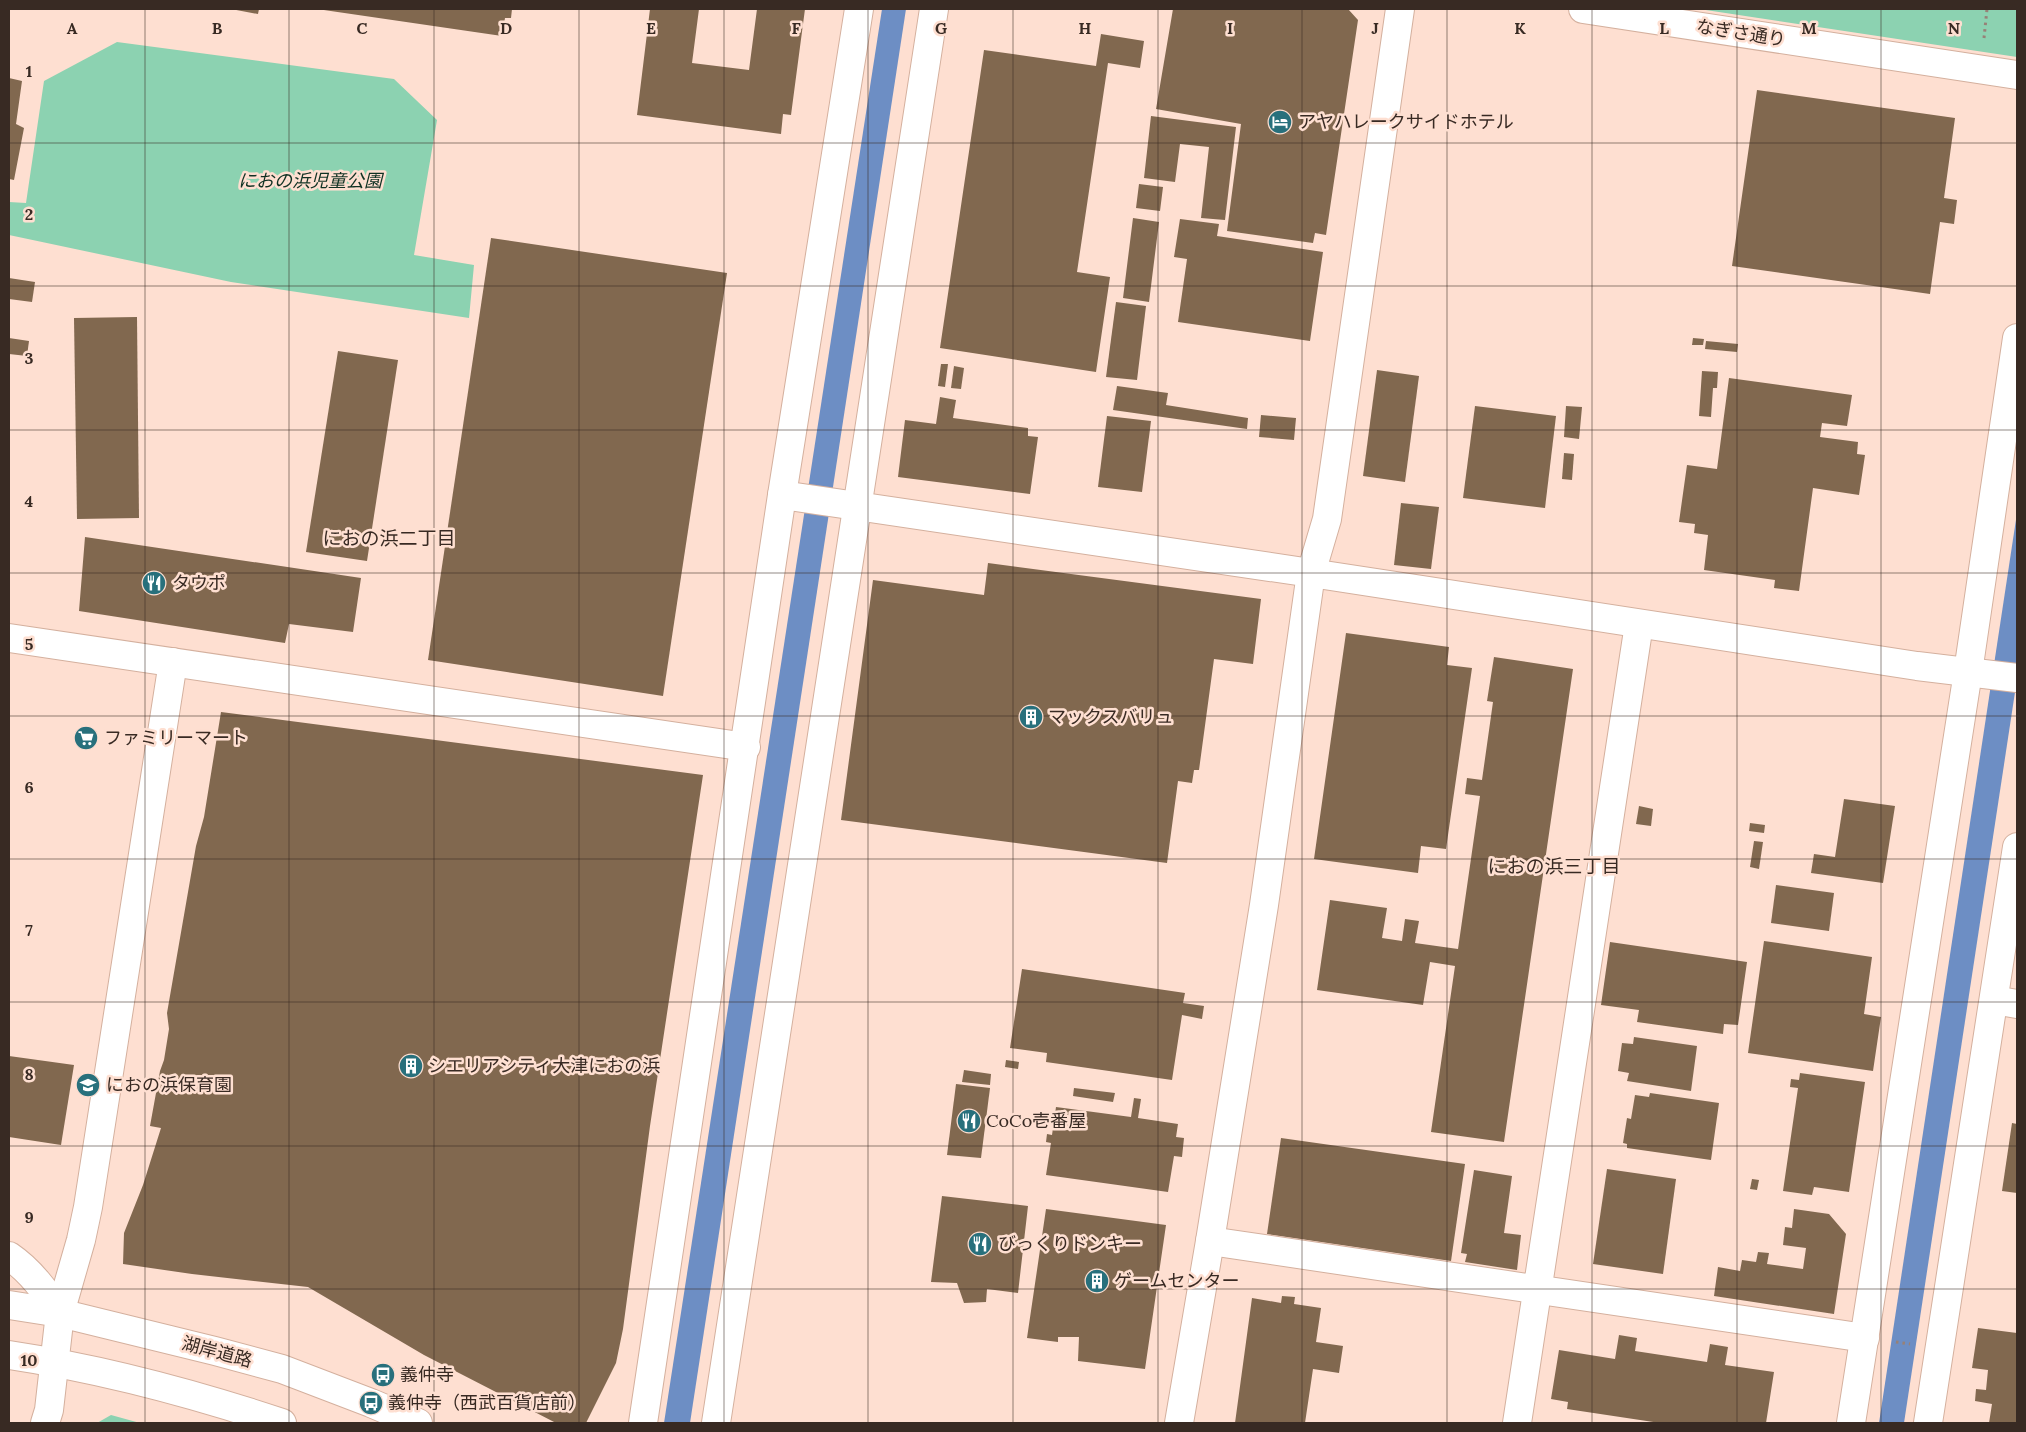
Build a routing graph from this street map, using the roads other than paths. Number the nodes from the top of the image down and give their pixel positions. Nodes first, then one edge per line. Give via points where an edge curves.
1 (858, 9) edge
2 (934, 9) edge
3 (1400, 9) edge
4 (1583, 9) edge
5 (2017, 75) edge
6 (2017, 338) edge
7 (793, 497) junction
8 (846, 504) junction
9 (1311, 573) junction
10 (1638, 624) junction
11 (9, 638) edge
12 (173, 662) junction
13 (1976, 673) junction
14 (2017, 678) edge
15 (746, 747) junction
16 (2017, 846) edge
17 (2006, 1002) edge
18 (1210, 1241) junction
19 (9, 1256) edge
20 (1538, 1288) junction
21 (9, 1305) edge
22 (60, 1313) junction
23 (1876, 1339) junction
24 (9, 1355) edge
25 (55, 1362) junction
26 (45, 1423) edge
27 (282, 1423) edge
28 (418, 1423) edge
29 (643, 1423) edge
30 (716, 1423) edge
31 (1179, 1423) edge
32 (1517, 1423) edge
33 (1851, 1423) edge
34 (1928, 1423) edge

1 - 7 street
2 - 8 street
3 - 9 street via 1326,519
4 - 5 street, なぎさ通り
6 - 13 street
7 - 8 street
7 - 15 street
8 - 9 street
8 - 30 street
9 - 10 street
9 - 18 street via 1265,895
10 - 13 street
10 - 20 street
11 - 12 street
12 - 15 street
12 - 22 street via 88,1207
13 - 14 street
13 - 23 street
15 - 29 street
16 - 17 street
17 - 34 street
18 - 20 street
18 - 31 street
19 - 22 street via 41,1285
20 - 23 street
20 - 32 street
21 - 22 street, 湖岸道路
22 - 25 street
22 - 28 street, 湖岸道路 via 282,1369
23 - 33 street
24 - 25 street
25 - 26 street
25 - 27 street via 148,1383

